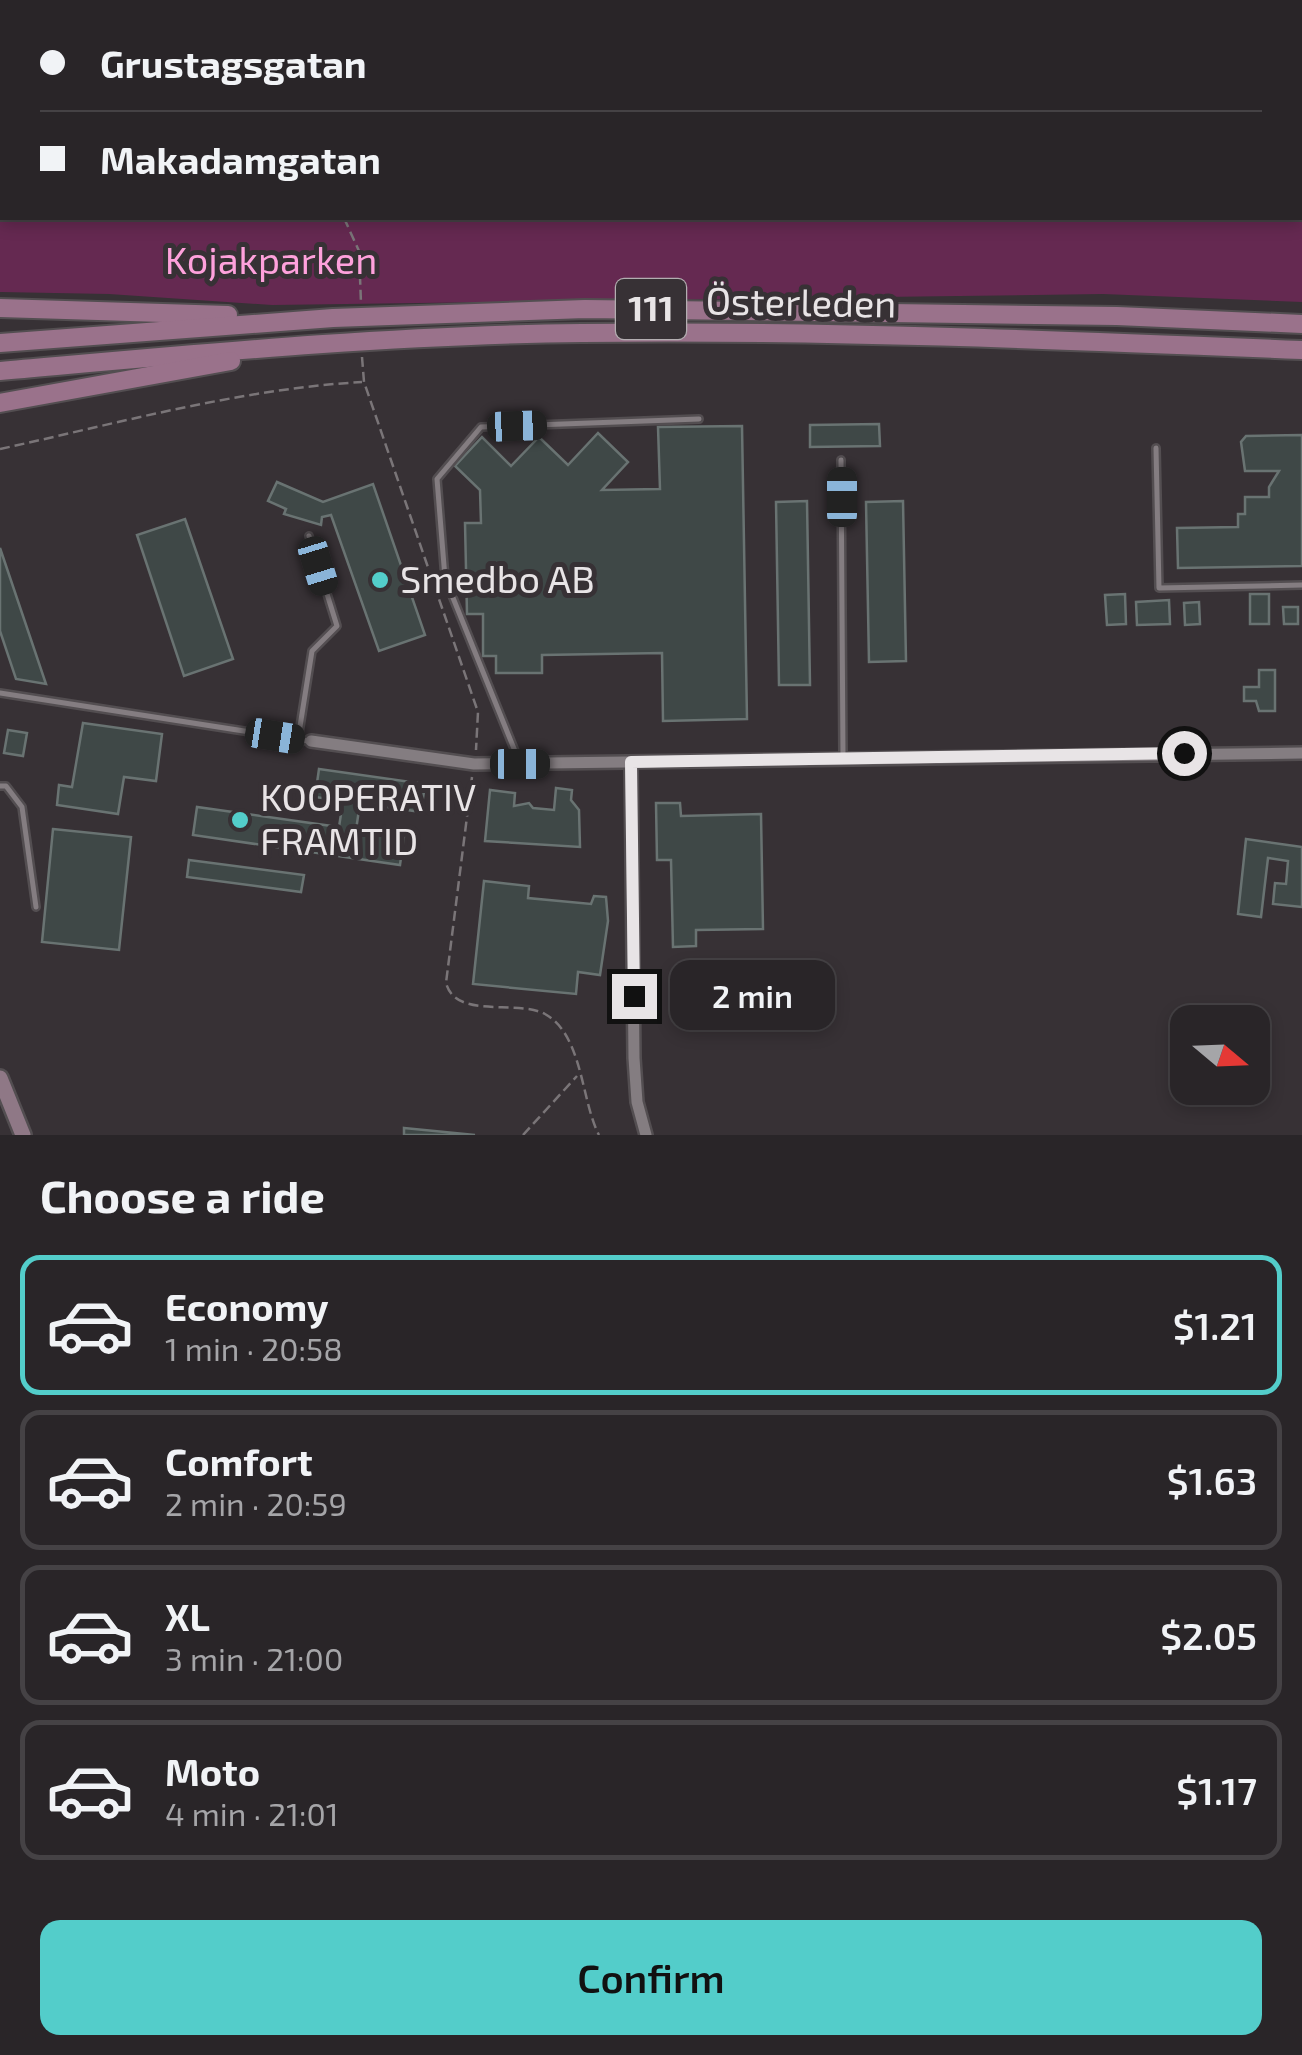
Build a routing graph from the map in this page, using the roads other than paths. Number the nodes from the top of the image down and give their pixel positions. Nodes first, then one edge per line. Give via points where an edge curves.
1 (0, 308) edge
2 (333, 318) junction
3 (1302, 322) edge
4 (0, 343) edge
5 (322, 344) junction
6 (1302, 350) edge
7 (0, 370) edge
8 (0, 403) edge
9 (700, 419) dead end
10 (1156, 448) dead end
11 (842, 460) dead end
12 (309, 536) dead end
13 (1302, 585) edge
14 (0, 693) edge
15 (305, 740) junction
16 (1302, 752) edge
17 (844, 759) junction
18 (631, 762) junction
19 (520, 764) junction
20 (0, 786) edge
21 (36, 907) dead end
22 (0, 1078) edge
23 (23, 1135) edge
24 (646, 1135) edge

1 - 2 main road
2 - 3 main road, Österleden / 111 via 772,309
2 - 4 main road, Österleden / 111
5 - 6 main road, Österleden / 111 via 580,333 1006,338
5 - 7 main road, Österleden / 111
5 - 8 main road
9 - 19 lane via 481,427 437,479 445,578
10 - 13 lane via 1159,588
11 - 17 lane
12 - 15 lane via 336,626 312,651
14 - 15 lane
15 - 19 street via 438,762
16 - 17 street
17 - 18 street
18 - 19 street
18 - 24 street via 634,1058
20 - 21 lane via 22,807
22 - 23 main road

